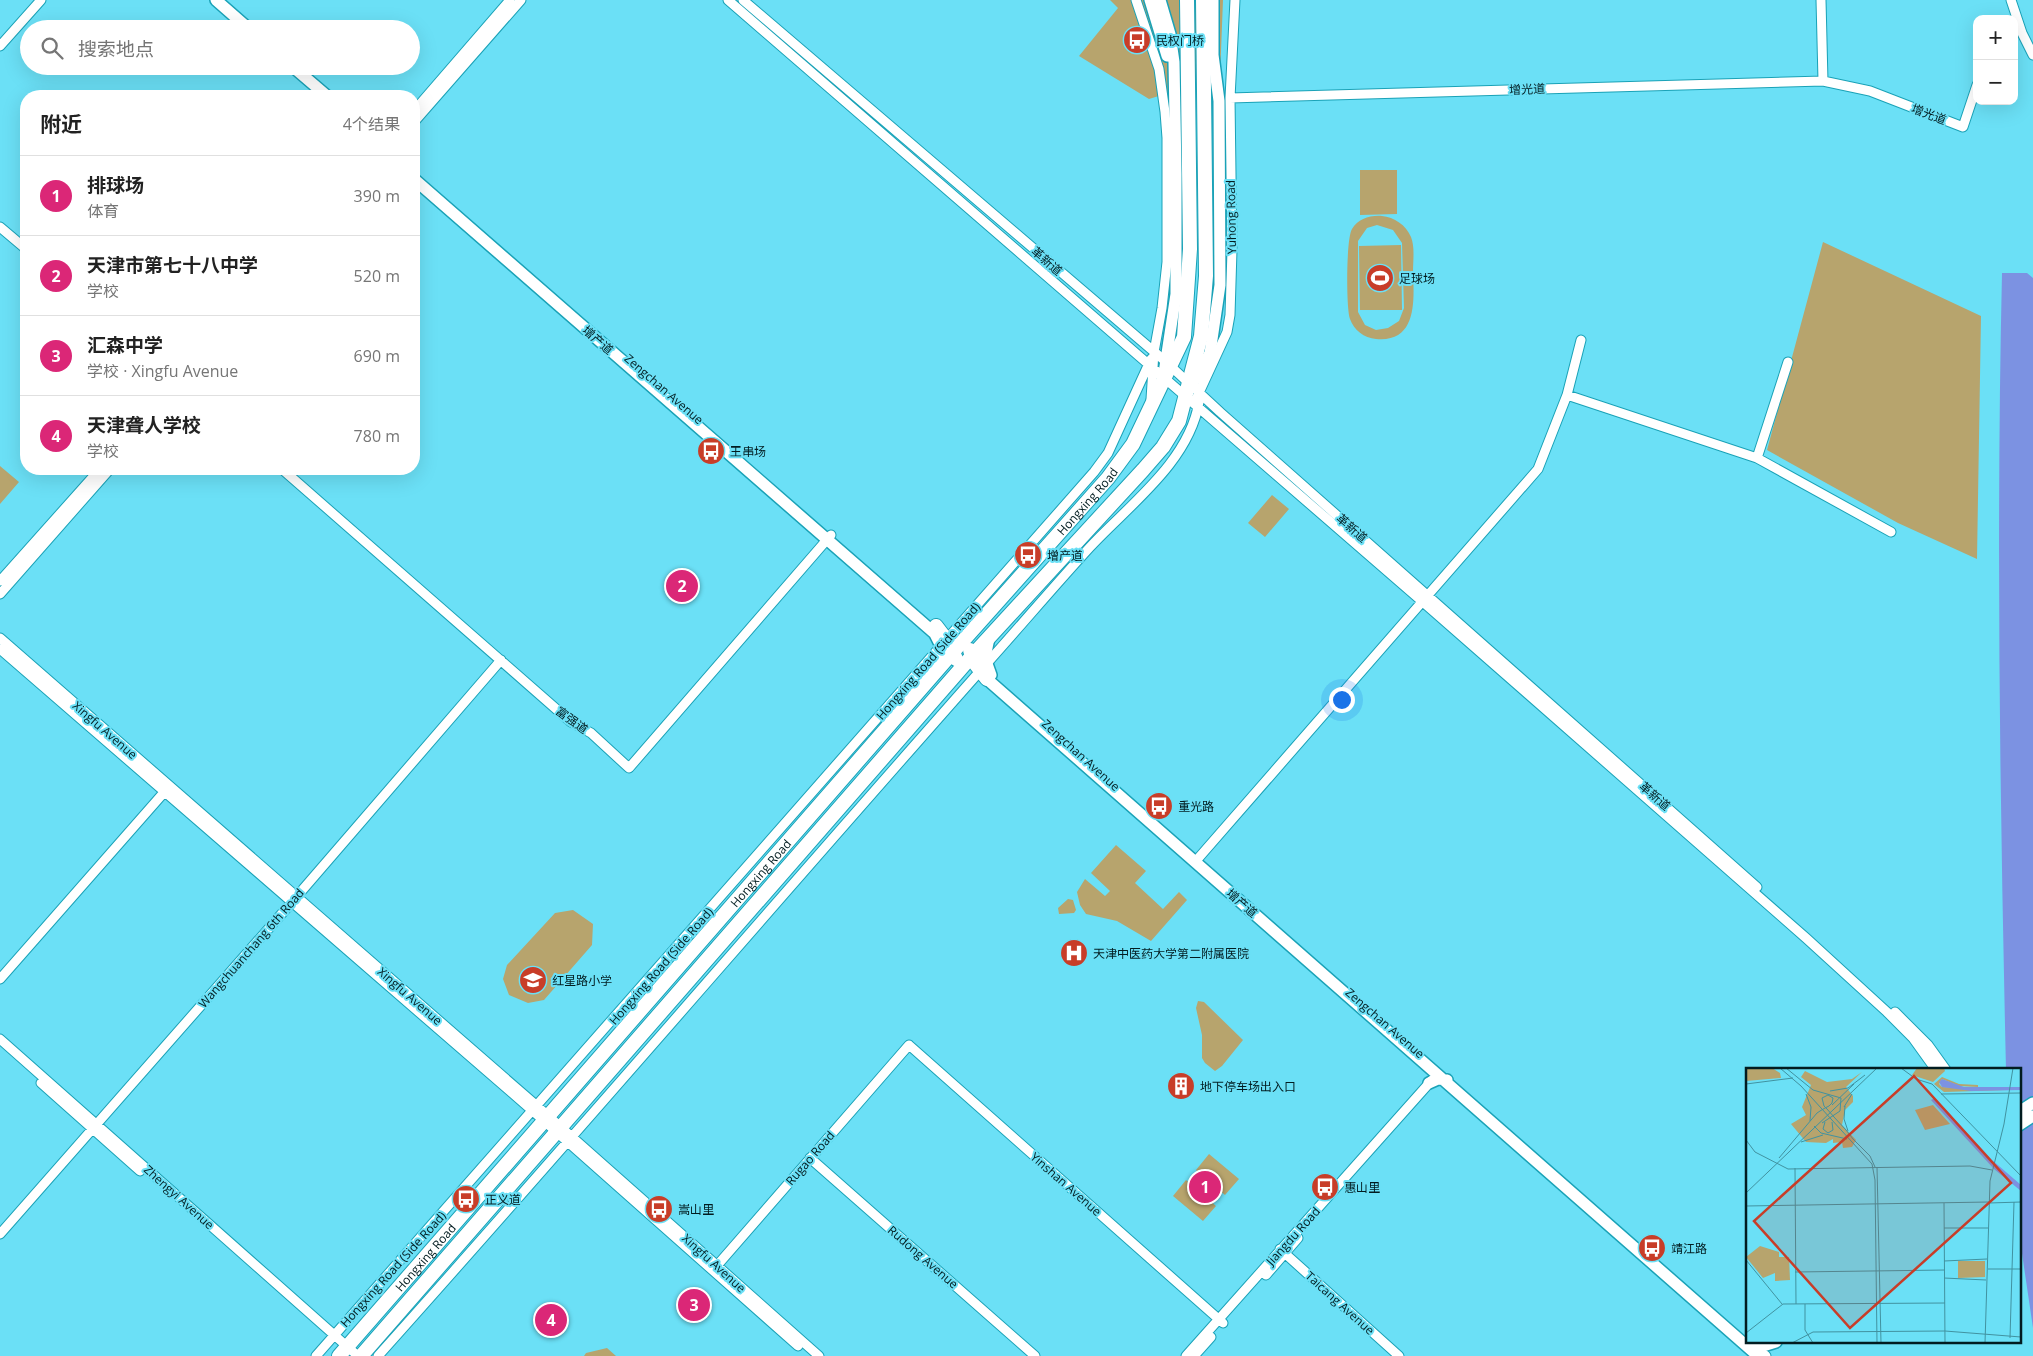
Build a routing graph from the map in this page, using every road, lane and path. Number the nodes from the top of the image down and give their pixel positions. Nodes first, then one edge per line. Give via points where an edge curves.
1 (41, 0) edge
2 (208, 0) edge
3 (216, 0) edge
4 (510, 0) edge
5 (521, 0) edge
6 (728, 0) edge
7 (743, 0) edge
8 (1136, 0) edge
9 (1150, 0) edge
10 (1160, 0) edge
11 (1187, 0) edge
12 (1203, 0) edge
13 (1213, 0) edge
14 (1220, 0) edge
15 (1235, 0) edge
16 (1821, 0) edge
17 (2011, 0) edge
18 (2017, 0) edge
19 (2014, 15) edge
20 (23, 20) edge
21 (231, 20) edge
22 (239, 20) edge
23 (20, 24) edge
24 (2018, 34) edge
25 (2033, 45) edge
26 (0, 46) edge
27 (1213, 55) junction
28 (2033, 55) edge
29 (295, 75) edge
30 (302, 75) edge
31 (1823, 81) junction
32 (1174, 88) junction
33 (312, 90) edge
34 (320, 90) edge
35 (1973, 97) edge
36 (1230, 98) junction
37 (420, 104) edge
38 (420, 115) edge
39 (420, 177) edge
40 (420, 185) edge
41 (0, 227) edge
42 (20, 244) edge
43 (1183, 249) junction
44 (1581, 340) dead end
45 (1154, 352) junction
46 (1788, 362) dead end
47 (1161, 367) junction
48 (1193, 394) junction
49 (1567, 395) junction
50 (1757, 458) junction
51 (95, 475) edge
52 (105, 475) edge
53 (289, 475) edge
54 (1891, 532) dead end
55 (829, 537) junction
56 (0, 581) edge
57 (0, 594) edge
58 (1426, 599) junction
59 (934, 628) joint
60 (0, 638) edge
61 (0, 649) edge
62 (967, 659) junction
63 (501, 660) junction
64 (954, 677) junction
65 (167, 789) junction
66 (1197, 860) junction
67 (294, 900) junction
68 (0, 979) edge
69 (0, 1039) edge
70 (909, 1045) joint
71 (0, 1047) edge
72 (1935, 1068) edge
73 (1944, 1068) edge
74 (1438, 1078) junction
75 (2033, 1103) edge
76 (536, 1109) junction
77 (2020, 1111) edge
78 (2033, 1116) edge
79 (547, 1119) junction
80 (2020, 1124) edge
81 (94, 1126) junction
82 (560, 1130) junction
83 (570, 1140) junction
84 (810, 1158) junction
85 (0, 1234) edge
86 (1282, 1251) junction
87 (714, 1268) junction
88 (1221, 1321) junction
89 (333, 1337) junction
90 (1746, 1343) edge
91 (1769, 1344) edge
92 (1753, 1349) edge
93 (345, 1352) edge
94 (316, 1356) edge
95 (360, 1356) edge
96 (378, 1356) edge
97 (810, 1356) edge
98 (819, 1356) edge
99 (1035, 1356) edge
100 (1186, 1356) edge
101 (1194, 1356) edge
102 (1399, 1356) edge

1 - 20 street
2 - 21 main road
3 - 22 main road
4 - 37 street
5 - 38 street
6 - 47 street, 革新道
7 - 45 street, 革新道
8 - 45 street via 1154,48 1165,112 1167,262
9 - 32 main road
10 - 32 main road via 1171,41
11 - 43 highway
12 - 48 highway, Yuhong Road via 1206,291
13 - 27 main road
14 - 27 main road
15 - 36 street, Yuhong Road
16 - 31 street
17 - 19 street
18 - 25 street
23 - 26 street
24 - 28 street
27 - 48 main road via 1219,101 1220,293 1210,353 1199,368
29 - 33 main road
30 - 34 main road
31 - 35 street, 增光道 via 1870,91 1963,127
31 - 36 street, 增光道
32 - 43 main road
36 - 48 street, Yuhong Road via 1230,314 1227,332
39 - 55 main road, Zengchan Avenue
40 - 55 main road, 增产道
41 - 42 street
43 - 47 highway via 1184,337
44 - 49 street
45 - 47 street, 革新道
45 - 47 street, Hongxing Road (Side Road)
46 - 50 street
47 - 48 street
47 - 48 street, 革新道
47 - 62 street, Hongxing Road (Side Road) via 1101,463
47 - 62 highway, Hongxing Road via 1150,409 1133,444 1118,466 976,626
48 - 58 street, 革新道
48 - 58 street, 革新道
48 - 62 highway, Hongxing Road via 1158,453
48 - 62 street, Hongxing Road (Side Road) via 1194,422 1162,472 1092,545
49 - 50 street
49 - 58 street via 1538,469
50 - 54 street
51 - 56 street
52 - 57 street
53 - 63 street, 富强道
55 - 59 main road, Zengchan Avenue
55 - 63 street, 富强道 via 629,768
58 - 66 street
58 - 72 street, 革新道 via 1856,984 1913,1038
58 - 73 street, 革新道 via 1831,952 1917,1033
59 - 62 highway
60 - 65 street, Xingfu Avenue
61 - 65 street, Xingfu Avenue
62 - 64 highway
62 - 64 highway via 967,672
62 - 66 main road
62 - 76 street, Hongxing Road (Side Road)
62 - 79 highway, Hongxing Road via 941,666
62 - 83 street, Hongxing Road (Side Road)
63 - 67 street, Wangchuanchang 6th Road
64 - 82 highway, Hongxing Road
65 - 67 street, Xingfu Avenue
65 - 68 street
66 - 74 main road, Zengchan Avenue
67 - 76 street, Xingfu Avenue
67 - 81 street, Wangchuanchang 6th Road
69 - 81 street, Zhengyi Avenue
70 - 84 street, Rugao Road
70 - 88 street, Yinshan Avenue
71 - 81 street, Zhengyi Avenue
74 - 86 street, Jiangdu Road
74 - 90 main road, Zengchan Avenue via 1456,1088
75 - 77 main road
76 - 79 street, Xingfu Avenue
76 - 89 street, Hongxing Road (Side Road)
78 - 80 main road
79 - 82 street, Xingfu Avenue
79 - 93 highway, Hongxing Road
81 - 85 street, Wangchuanchang 6th Road
81 - 89 street, Zhengyi Avenue
82 - 83 street, Xingfu Avenue
82 - 95 highway, Hongxing Road
83 - 87 street, Xingfu Avenue
83 - 96 street, Hongxing Road (Side Road)
84 - 87 street, Rugao Road
84 - 99 street, Rudong Avenue
86 - 88 street, Jiangdu Road
86 - 102 street, Taicang Avenue
87 - 97 street, Xingfu Avenue
87 - 98 street, Xingfu Avenue
88 - 100 street, Jiangdu Road
88 - 101 street, Jiangdu Road
89 - 93 street, Zhengyi Avenue
89 - 94 street, Hongxing Road (Side Road)
91 - 92 main road
93 - 95 street, Zhengyi Avenue

